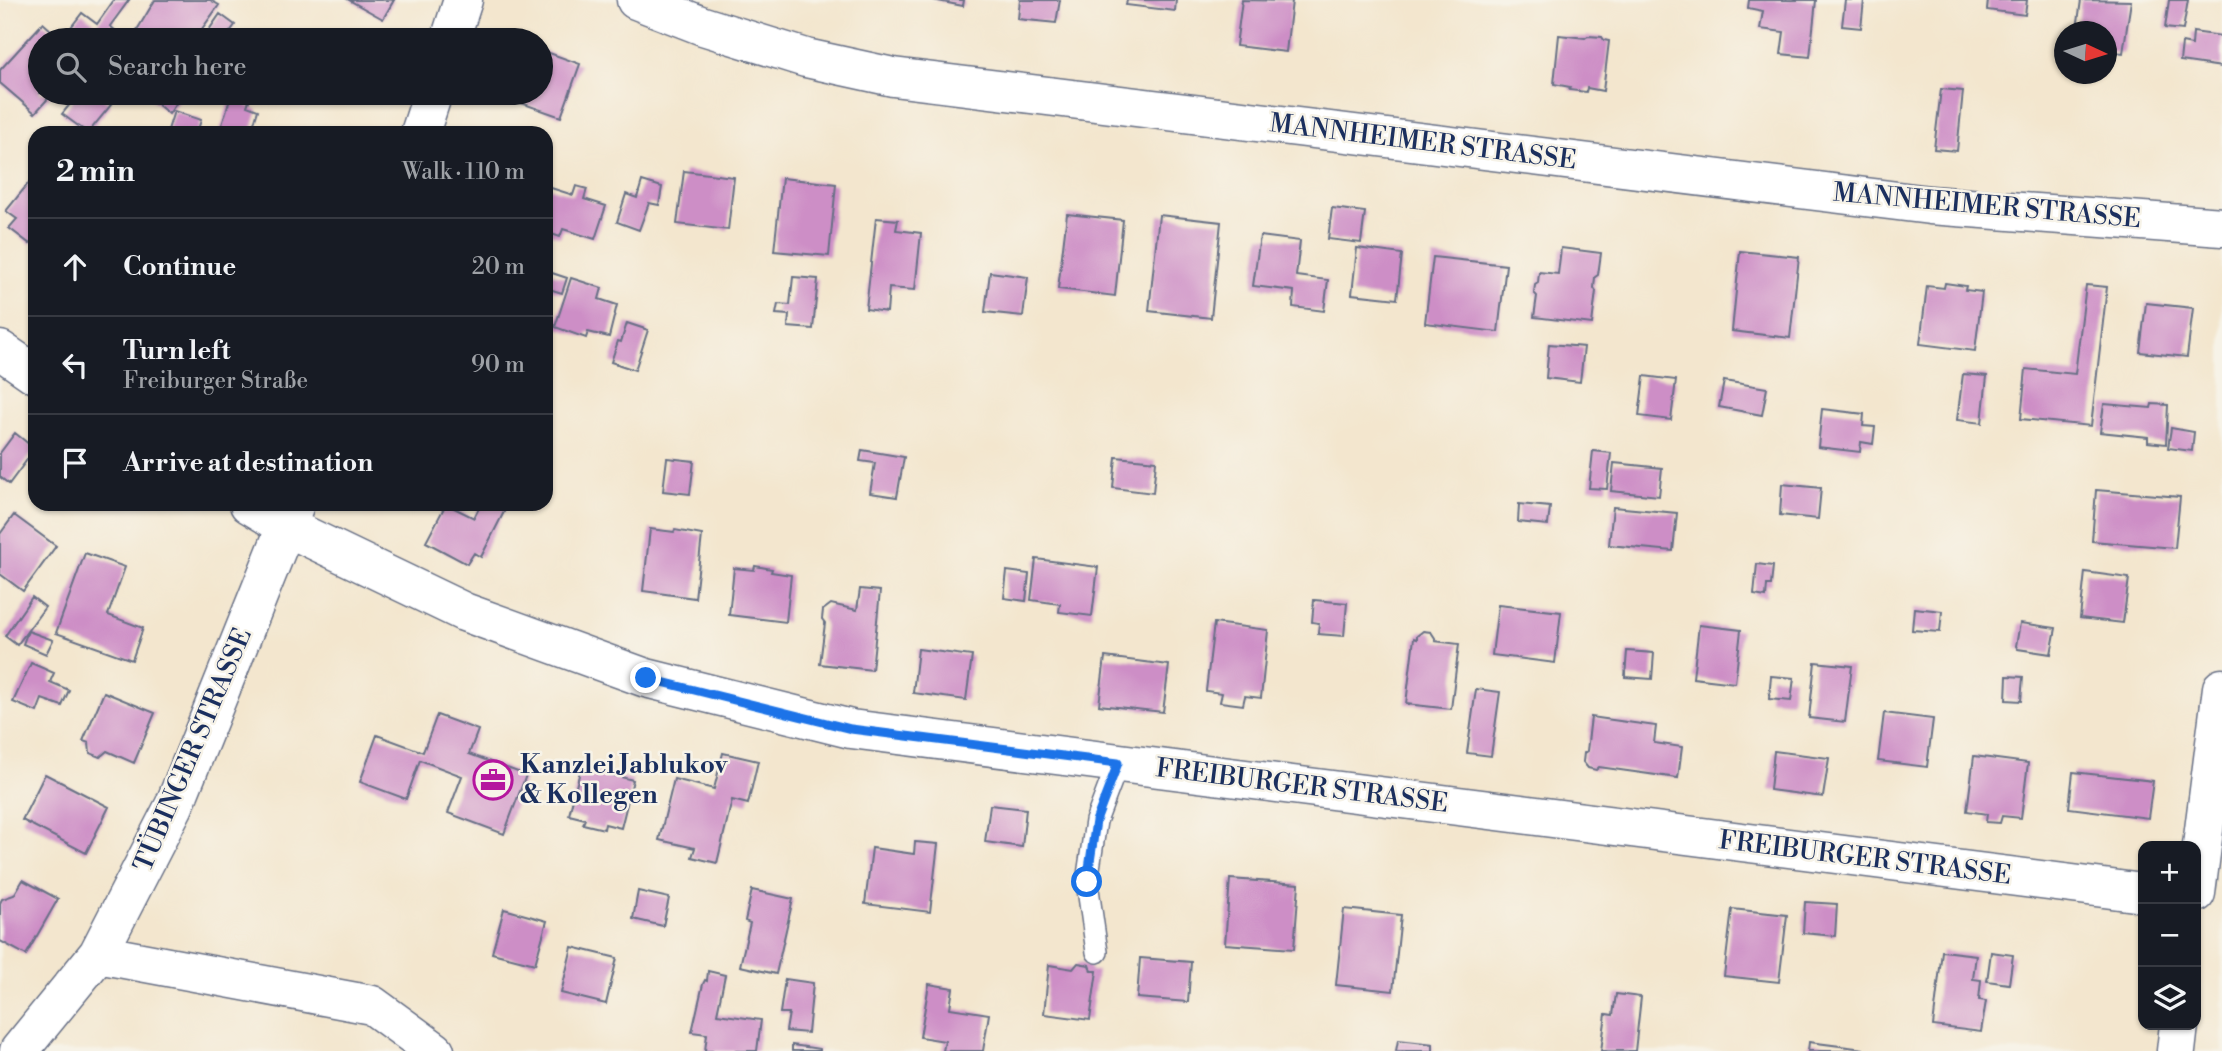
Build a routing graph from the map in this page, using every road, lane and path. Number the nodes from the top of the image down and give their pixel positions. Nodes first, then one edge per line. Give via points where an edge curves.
1 (463, 0) edge
2 (636, 0) edge
3 (454, 28) edge
4 (429, 105) edge
5 (422, 126) edge
6 (2222, 227) edge
7 (0, 351) edge
8 (28, 369) edge
9 (291, 515) edge
10 (2222, 688) edge
11 (1118, 763) junction
12 (2201, 853) edge
13 (2138, 893) edge
14 (1097, 953) dead end
15 (98, 954) junction
16 (2178, 1030) edge
17 (19, 1051) edge
18 (435, 1051) edge
19 (2176, 1051) edge

1 - 3 street
2 - 6 street, MANNHEIMER STRASSE via 806,58 893,77 1930,205
4 - 5 street
7 - 8 street
9 - 11 street, FREIBURGER STRASSE via 464,612 646,678 851,729
9 - 15 street, TÜBINGER STRASSE via 174,806
10 - 12 street
11 - 13 street, FREIBURGER STRASSE
11 - 14 lane via 1096,821 1087,882
15 - 17 street, TÜBINGER STRASSE
15 - 18 street via 372,1004
16 - 19 street

